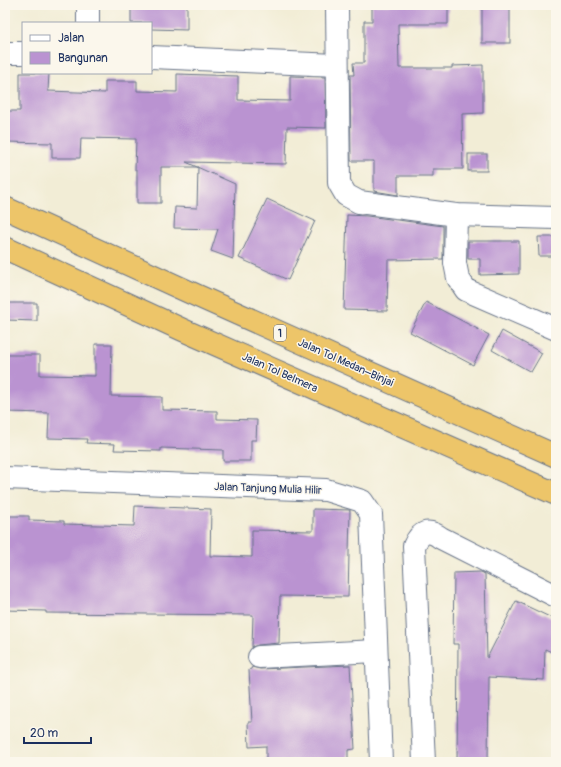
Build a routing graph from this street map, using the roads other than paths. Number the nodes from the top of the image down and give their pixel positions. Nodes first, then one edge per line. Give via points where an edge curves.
1 (88, 5) edge
2 (337, 5) edge
3 (88, 22) edge
4 (5, 53) edge
5 (22, 53) edge
6 (152, 57) edge
7 (337, 64) junction
8 (5, 208) edge
9 (456, 215) junction
10 (556, 218) edge
11 (5, 248) edge
12 (556, 329) edge
13 (556, 456) edge
14 (5, 478) edge
15 (556, 494) edge
16 (556, 596) edge
17 (376, 650) junction
18 (259, 657) dead end
19 (380, 762) edge
20 (424, 762) edge

1 - 3 street
2 - 7 street
4 - 5 street
6 - 7 street
7 - 9 street via 339,183 346,195 359,202
8 - 13 highway, Jalan Tol Medan–Binjai / 1
9 - 10 street
9 - 12 street via 455,263 458,278 466,290
11 - 15 highway, Jalan Tol Belmera via 183,330
14 - 17 street, Jalan Tanjung Mulia Hilir via 326,490 362,501 371,514
16 - 20 street via 435,533 417,537 414,546
17 - 18 street
17 - 19 street, Jalan Tanjung Mulia Hilir

